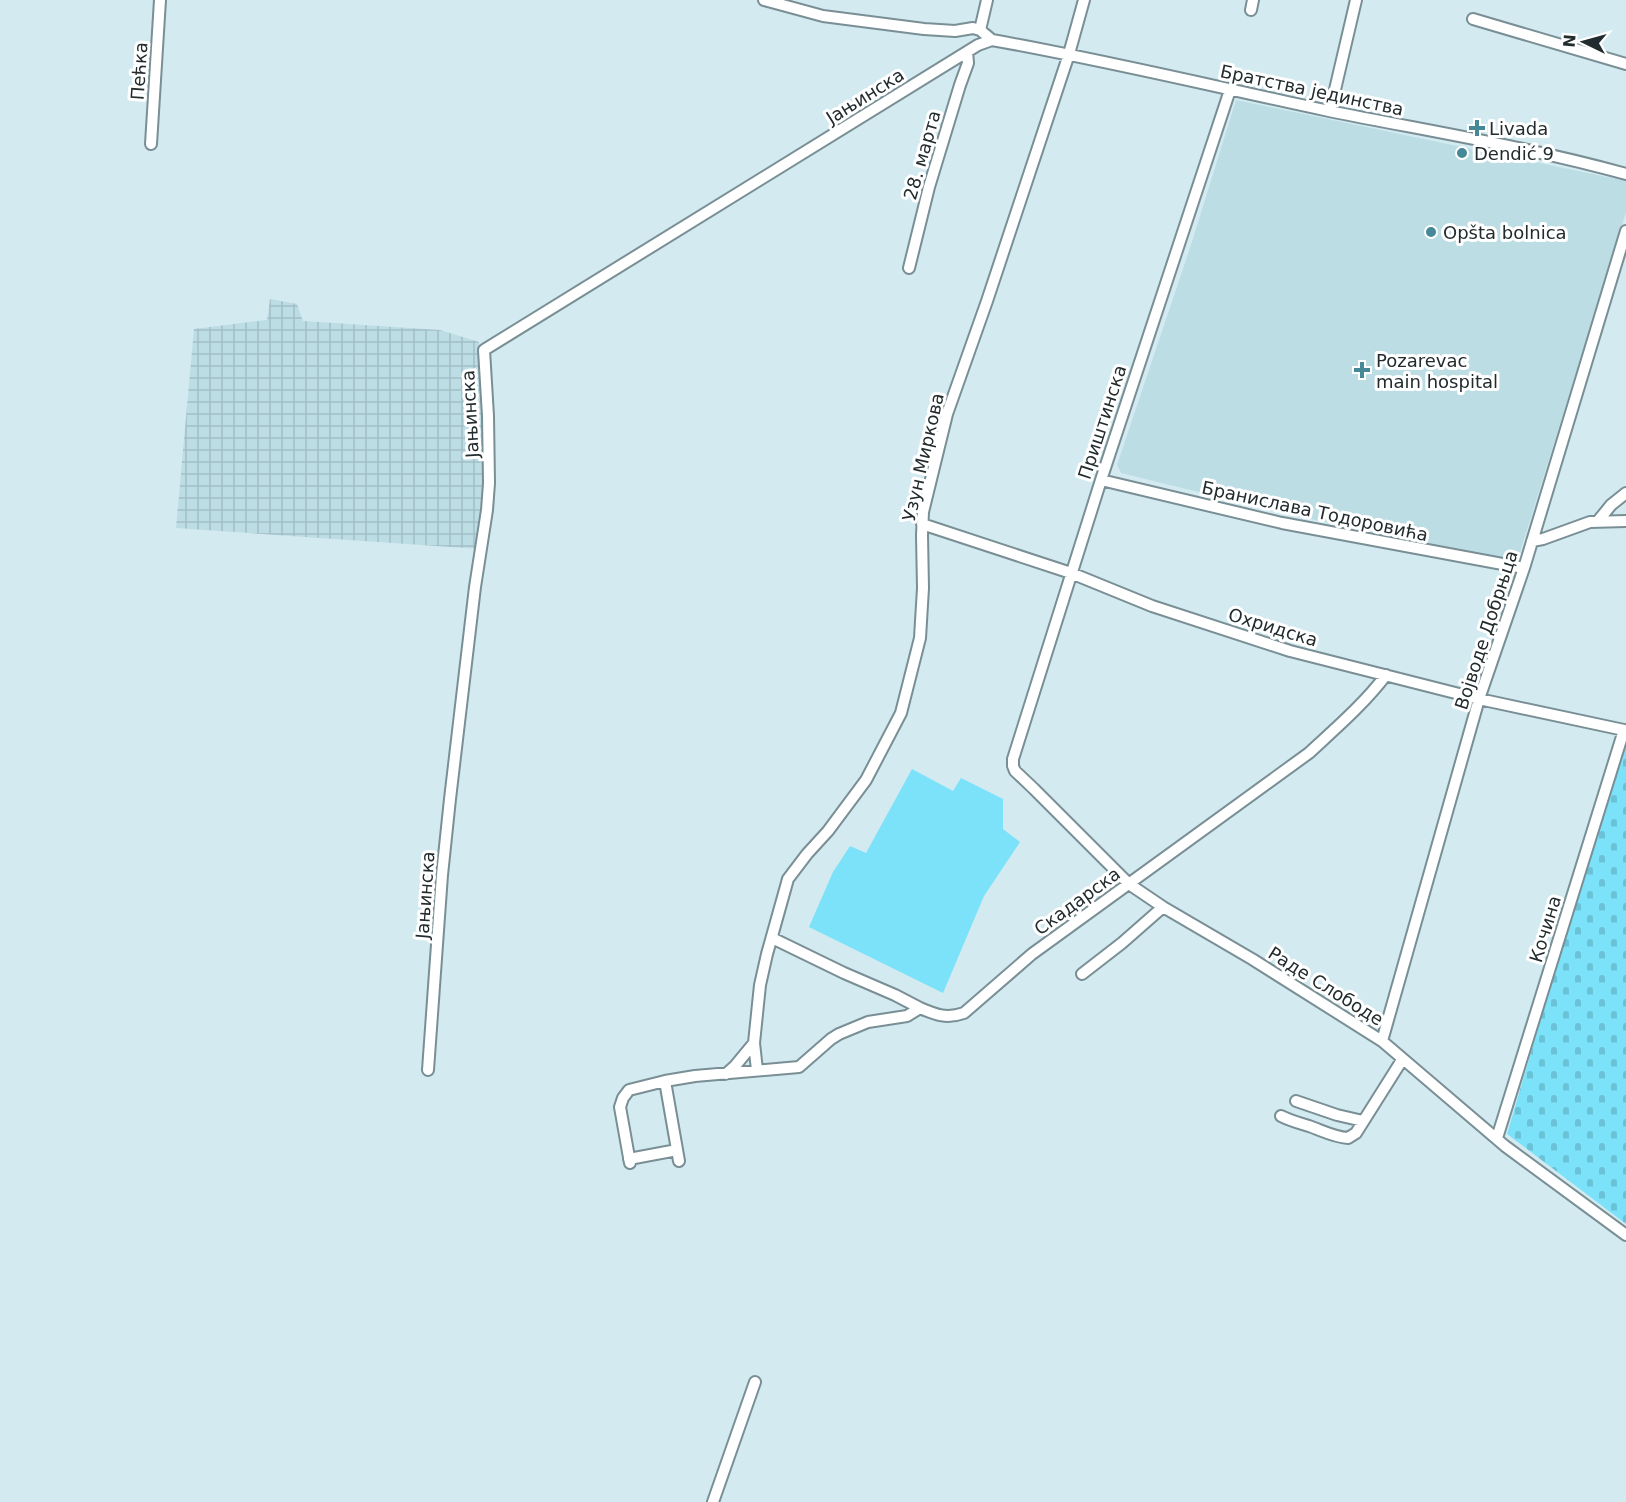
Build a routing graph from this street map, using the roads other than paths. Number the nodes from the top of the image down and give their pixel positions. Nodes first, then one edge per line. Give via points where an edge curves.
1 (160, 0) edge
2 (764, 0) edge
3 (987, 0) edge
4 (1084, 0) edge
5 (1356, 0) edge
6 (1473, 19) dead end
7 (980, 30) junction
8 (992, 40) junction
9 (967, 52) junction
10 (1069, 54) junction
11 (1626, 64) edge
12 (1230, 90) junction
13 (1330, 111) junction
14 (151, 144) dead end
15 (1626, 174) edge
16 (1626, 231) edge
17 (909, 268) dead end
18 (1101, 480) junction
19 (1626, 492) edge
20 (1598, 521) junction
21 (1626, 521) edge
22 (922, 524) junction
23 (1532, 541) junction
24 (1524, 568) junction
25 (1071, 573) junction
26 (1386, 675) junction
27 (1479, 699) junction
28 (1624, 730) joint
29 (1013, 766) joint
30 (1129, 884) junction
31 (1163, 907) junction
32 (772, 938) junction
33 (1082, 974) dead end
34 (920, 1008) junction
35 (1382, 1041) junction
36 (754, 1042) junction
37 (1402, 1060) junction
38 (428, 1070) dead end
39 (757, 1070) junction
40 (726, 1074) junction
41 (665, 1081) junction
42 (1296, 1101) dead end
43 (1281, 1116) dead end
44 (1363, 1121) junction
45 (1497, 1138) junction
46 (1626, 1235) edge
47 (755, 1382) dead end
48 (713, 1502) edge

1 - 14 street, Пећка
2 - 7 street via 823,16 924,29
3 - 7 street
4 - 10 street, Узун Миркова
5 - 13 street
6 - 11 street
7 - 8 street
8 - 9 street, Јањинска
8 - 10 street, Братства јединства
9 - 17 street, 28. марта via 968,63 929,187
9 - 38 street, Јањинска via 483,350 488,416 487,510 446,843
10 - 12 street, Братства јединства
10 - 22 street, Узун Миркова via 947,414
12 - 13 street, Братства јединства
12 - 18 street, Приштинска
13 - 15 street, Братства јединства
16 - 23 street, Војводе Добрњца
18 - 24 street, Бранислава Тодоровића via 1301,527
18 - 25 street, Приштинска
19 - 20 street
20 - 21 street
20 - 23 street
22 - 25 street, Охридска
22 - 32 street, Узун Миркова via 920,638 901,713 866,780 788,879
23 - 24 street, Војводе Добрњца
24 - 27 street, Војводе Добрњца
25 - 26 street, Охридска via 1152,606 1290,651
25 - 29 street, Приштинска
26 - 27 street, Охридска
26 - 30 street, Скадарска via 1310,753
27 - 28 street, Охридска
27 - 35 street, Војводе Добрњца
28 - 45 street, Кочина
29 - 30 street, Раде Слободе
30 - 31 street, Раде Слободе
30 - 34 street, Скадарска via 1032,954 964,1012 948,1017
31 - 33 street
31 - 35 street, Раде Слободе
32 - 34 street, Скадарска
32 - 36 street, Узун Миркова via 760,985
34 - 39 street via 907,1016 868,1022 847,1030 799,1067
35 - 37 street, Раде Слободе
36 - 39 street, Узун Миркова
36 - 40 street
37 - 44 street
37 - 45 street, Раде Слободе
39 - 40 street
40 - 41 street
41 - 41 street via 629,1090 622,1098 620,1107 630,1161 678,1156
42 - 44 street
43 - 44 street via 1348,1138
45 - 46 street, Раде Слободе
47 - 48 street

